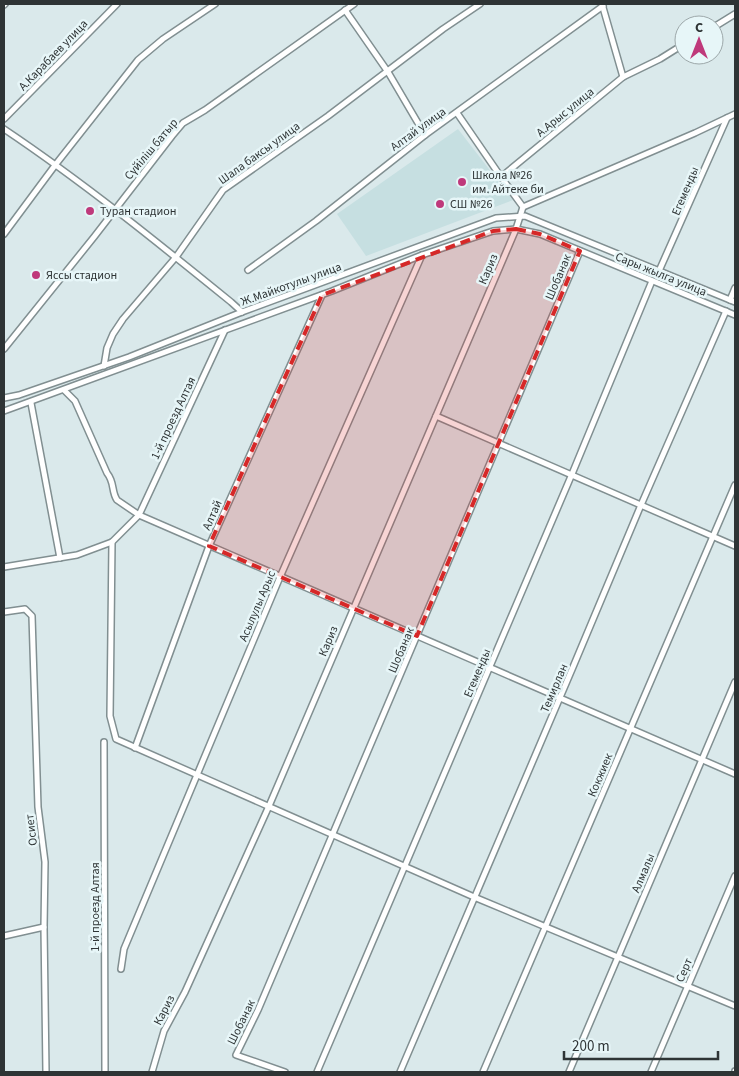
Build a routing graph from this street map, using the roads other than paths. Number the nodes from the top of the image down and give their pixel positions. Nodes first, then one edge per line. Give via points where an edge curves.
1 (117, 4) edge
2 (215, 4) edge
3 (354, 4) edge
4 (480, 4) edge
5 (602, 5) edge
6 (345, 10) junction
7 (735, 14) edge
8 (724, 21) edge
9 (674, 50) edge
10 (388, 72) junction
11 (623, 77) junction
12 (457, 113) junction
13 (735, 114) edge
14 (727, 118) junction
15 (4, 119) edge
16 (4, 129) edge
17 (425, 135) junction
18 (56, 164) junction
19 (501, 177) junction
20 (523, 207) junction
21 (116, 209) junction
22 (521, 216) junction
23 (516, 229) junction
24 (4, 234) edge
25 (586, 240) joint
26 (580, 251) junction
27 (422, 255) junction
28 (176, 257) junction
29 (248, 270) dead end
30 (659, 271) junction
31 (652, 281) junction
32 (735, 288) edge
33 (322, 295) junction
34 (733, 301) edge
35 (726, 311) junction
36 (242, 312) junction
37 (735, 315) edge
38 (225, 330) junction
39 (178, 338) junction
40 (181, 347) junction
41 (4, 350) edge
42 (104, 366) junction
43 (64, 390) junction
44 (4, 398) edge
45 (30, 402) junction
46 (4, 412) edge
47 (436, 416) junction
48 (500, 443) junction
49 (572, 474) junction
50 (735, 484) edge
51 (641, 505) junction
52 (139, 516) junction
53 (713, 536) junction
54 (112, 542) junction
55 (209, 546) junction
56 (735, 546) edge
57 (60, 558) junction
58 (4, 567) edge
59 (280, 577) junction
60 (353, 609) junction
61 (4, 612) edge
62 (417, 636) junction
63 (490, 668) junction
64 (735, 682) edge
65 (560, 698) junction
66 (631, 729) junction
67 (104, 742) dead end
68 (135, 748) junction
69 (703, 760) junction
70 (735, 774) edge
71 (197, 775) junction
72 (269, 806) junction
73 (333, 834) junction
74 (405, 866) junction
75 (735, 876) edge
76 (474, 897) junction
77 (44, 927) junction
78 (546, 927) junction
79 (4, 936) edge
80 (618, 957) junction
81 (121, 969) dead end
82 (688, 986) junction
83 (735, 1006) edge
84 (46, 1072) edge
85 (105, 1072) edge
86 (152, 1072) edge
87 (285, 1072) edge
88 (317, 1072) edge
89 (400, 1072) edge
90 (483, 1072) edge
91 (568, 1072) edge
92 (650, 1072) edge

1 - 15 street, А.Карабаев улица
2 - 18 street via 138,60
3 - 6 street, Сүйіліш батыр
4 - 10 street, Шала баксы улица
5 - 11 street
5 - 12 street, Алтай улица
6 - 10 street
6 - 21 street, Сүйіліш батыр via 184,123
7 - 8 street
9 - 11 street, А.Арыс улица
10 - 17 street
10 - 28 street, Шала баксы улица via 223,190
11 - 19 street, А.Арыс улица
12 - 17 street, Алтай улица
12 - 19 street
13 - 14 street
14 - 20 street
14 - 30 street, Егеменды
16 - 18 street
17 - 29 street, Алтай улица
18 - 21 street
18 - 24 street
19 - 20 street
20 - 22 street
21 - 28 street
21 - 41 street, Сүйіліш батыр
22 - 23 street, Кариз
22 - 25 street, Ж.Майкотулы улица
22 - 36 street, Ж.Майкотулы улица via 496,218
23 - 26 street, Ж.Майкотулы улица via 540,234
23 - 27 street, Ж.Майкотулы улица via 493,231
23 - 47 street, Кариз
25 - 30 street, Сары жылга улица
26 - 31 street, Сары жылга улица
26 - 48 street, Шобанак
27 - 33 street, Ж.Майкотулы улица
27 - 59 street, Асылулы Арыс
28 - 36 street
28 - 42 street, Шала баксы улица via 123,319 110,341
30 - 34 street, Сары жылга улица
31 - 35 street, Сары жылга улица
31 - 49 street, Егеменды
32 - 34 street
33 - 38 street, Ж.Майкотулы улица
33 - 55 street, Алтай
35 - 37 street, Сары жылга улица
35 - 51 street, Темирлан
36 - 39 street, Ж.Майкотулы улица
38 - 40 street, Ж.Майкотулы улица
38 - 52 street, 1-й проезд Алтая
39 - 40 street
39 - 42 street, Ж.Майкотулы улица
40 - 43 street, Ж.Майкотулы улица
42 - 44 street, Ж.Майкотулы улица
43 - 45 street, Ж.Майкотулы улица
43 - 52 street via 75,401 112,480 117,500
45 - 46 street, Ж.Майкотулы улица
45 - 57 street
47 - 48 street
47 - 60 street, Кариз
48 - 49 street
48 - 62 street, Шобанак
49 - 51 street
49 - 63 street, Егеменды
50 - 53 street, Кокжиек
51 - 53 street
51 - 65 street, Темирлан
52 - 54 street
52 - 55 street
53 - 56 street
53 - 66 street, Кокжиек
54 - 57 street
54 - 68 street via 110,716 116,739
55 - 59 street
55 - 68 street, Алтай
57 - 58 street
59 - 60 street
59 - 71 street, Асылулы Арыс
60 - 62 street
60 - 72 street, Кариз
61 - 77 street, Осиет via 25,609 32,616 38,807 45,862
62 - 63 street
62 - 73 street, Шобанак
63 - 65 street
63 - 74 street, Егеменды
64 - 69 street, Алмалы
65 - 66 street
65 - 76 street, Темирлан
66 - 69 street
66 - 78 street, Кокжиек
67 - 85 street, 1-й проезд Алтая
68 - 71 street
69 - 70 street
69 - 80 street, Алмалы
71 - 72 street
71 - 81 street, Асылулы Арыс via 124,949
72 - 73 street
72 - 86 street, Кариз via 185,992 164,1031
73 - 74 street
73 - 87 street, Шобанак via 236,1055
74 - 76 street
74 - 88 street, Егеменды
75 - 82 street, Серт
76 - 78 street
76 - 89 street, Темирлан
77 - 79 street
77 - 84 street, Осиет
78 - 80 street
78 - 90 street, Кокжиек
80 - 82 street
80 - 91 street, Алмалы
82 - 83 street
82 - 92 street, Серт

